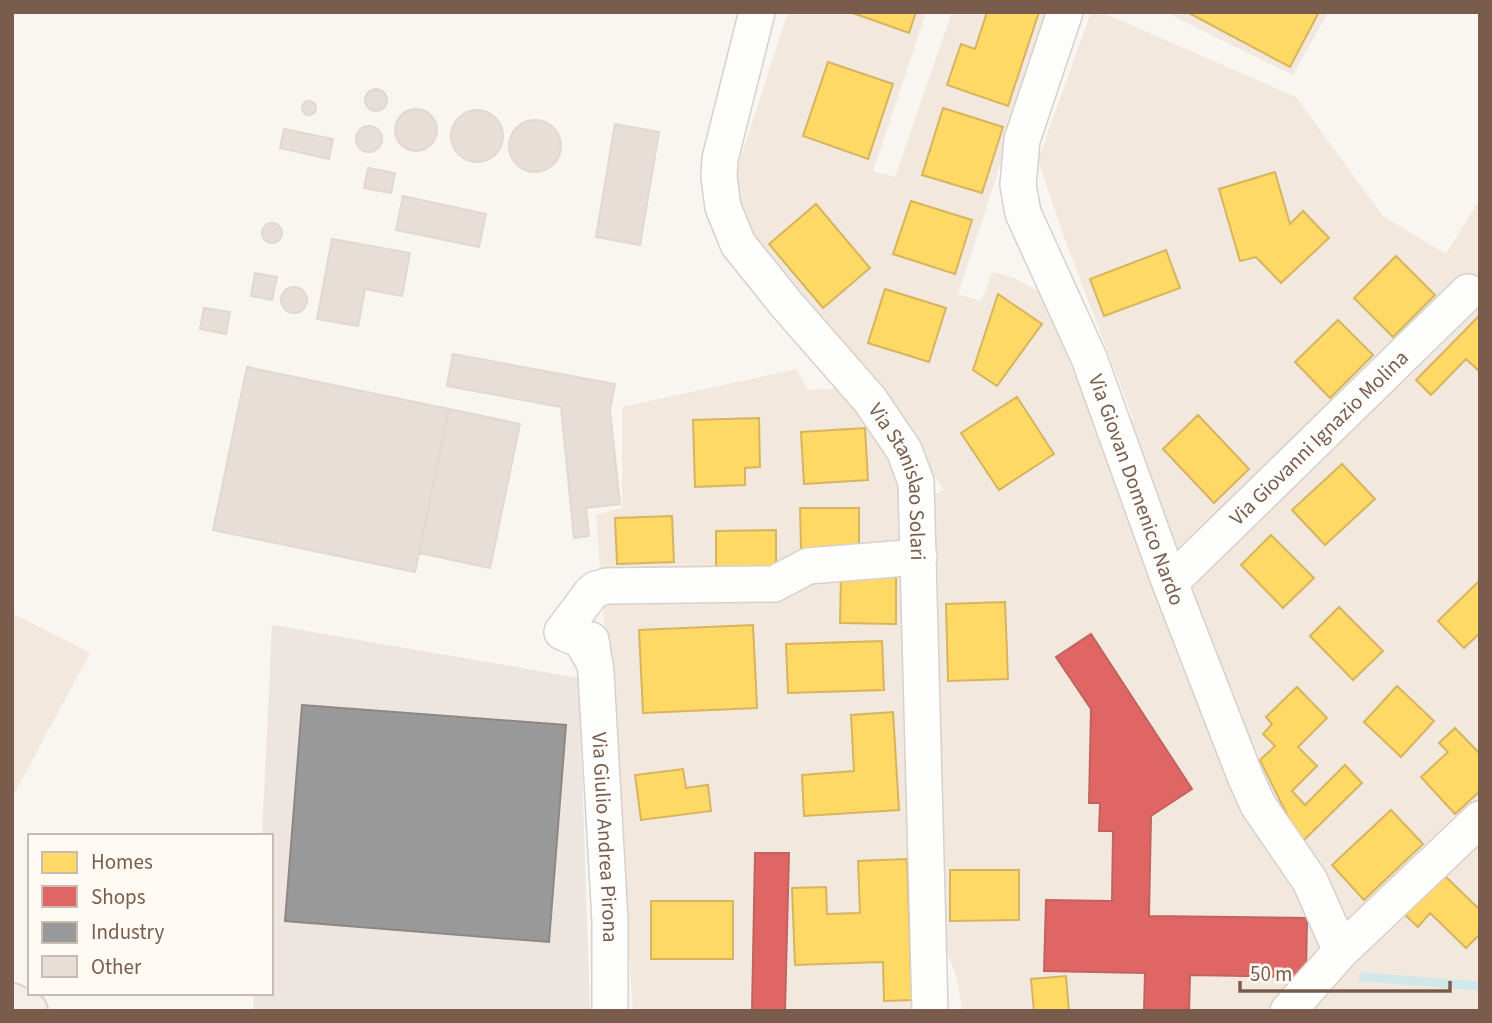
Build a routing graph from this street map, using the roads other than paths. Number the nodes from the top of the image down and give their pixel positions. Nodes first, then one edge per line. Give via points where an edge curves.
1 (757, 12) edge
2 (1065, 12) edge
3 (1468, 292) dead end
4 (919, 557) junction
5 (1171, 583) junction
6 (1480, 819) edge
7 (1341, 951) junction
8 (12, 1003) edge
9 (29, 1011) edge
10 (610, 1011) edge
11 (930, 1011) edge
12 (1287, 1011) edge

1 - 4 street, Via Stanislao Solari via 720,159 723,208 738,244 870,400 904,450 916,482
2 - 5 street, Via Giovan Domenico Nardo via 1022,140 1020,200 1089,358
3 - 5 street, Via Giovanni Ignazio Molina
4 - 10 street, Via Giulio Andrea Pirona via 808,566 774,584 607,586 596,589 562,632 581,640 595,664 610,921
4 - 11 street, Via Stanislao Solari
5 - 7 street, Via Giovan Domenico Nardo via 1251,790 1310,881
6 - 7 street
7 - 12 street
8 - 9 main road

